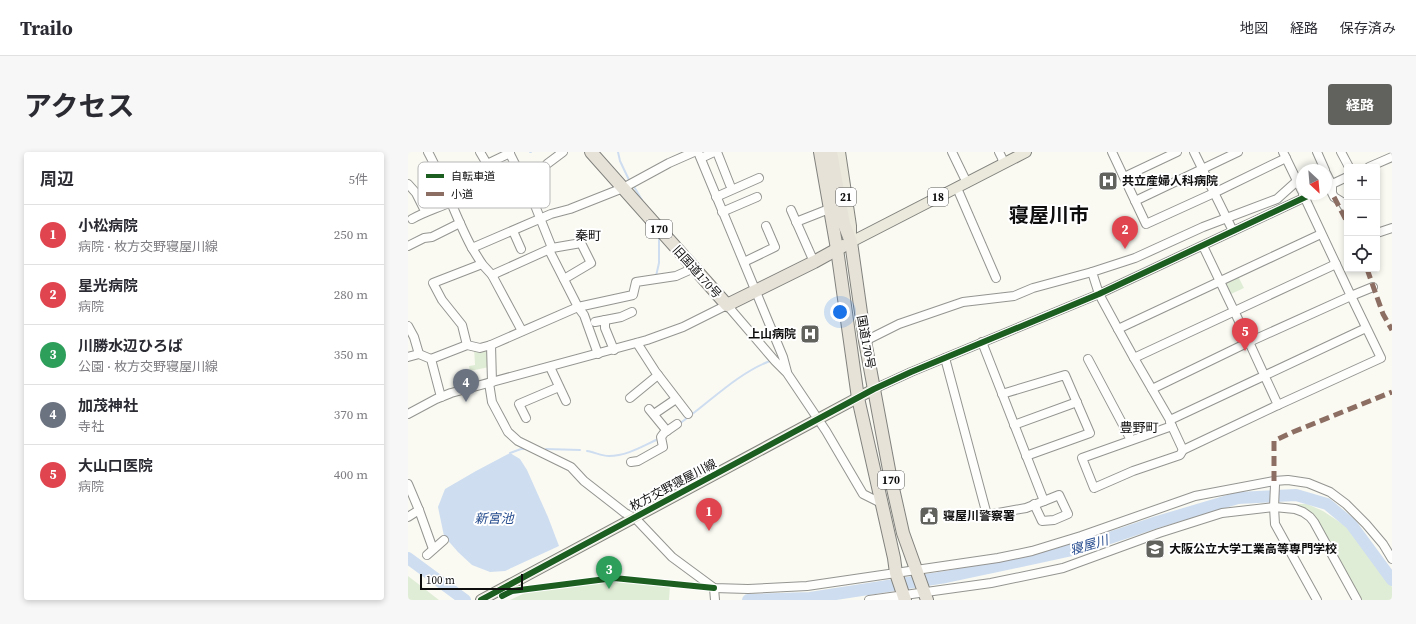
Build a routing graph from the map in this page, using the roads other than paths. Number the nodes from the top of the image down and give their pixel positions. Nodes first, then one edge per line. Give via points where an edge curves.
1 (428, 152) edge
2 (480, 152) edge
3 (563, 152) edge
4 (591, 152) edge
5 (694, 152) edge
6 (716, 152) edge
7 (820, 152) edge
8 (831, 152) edge
9 (840, 152) edge
10 (952, 152) edge
11 (999, 152) edge
12 (1026, 152) edge
13 (1112, 152) edge
14 (1177, 152) edge
15 (1194, 152) edge
16 (1317, 152) edge
17 (1341, 152) edge
18 (510, 153) edge
19 (1234, 153) edge
20 (699, 155) edge
21 (1284, 155) edge
22 (1391, 155) edge
23 (433, 162) edge
24 (486, 162) edge
25 (491, 162) edge
26 (514, 162) edge
27 (550, 162) edge
28 (1003, 164) junction
29 (1322, 164) edge
30 (1347, 164) edge
31 (1374, 164) edge
32 (1202, 169) junction
33 (1124, 177) junction
34 (758, 178) dead end
35 (1344, 178) edge
36 (1296, 179) edge
37 (1296, 182) edge
38 (967, 183) junction
39 (730, 184) dead end
40 (1332, 184) edge
41 (410, 188) edge
42 (623, 188) junction
43 (957, 188) junction
44 (1214, 193) junction
45 (1332, 193) edge
46 (418, 197) edge
47 (716, 197) junction
48 (757, 197) dead end
49 (1296, 199) edge
50 (1308, 200) edge
51 (1135, 201) junction
52 (1344, 205) edge
53 (424, 208) edge
54 (438, 208) edge
55 (454, 208) edge
56 (536, 208) edge
57 (830, 209) junction
58 (791, 210) dead end
59 (425, 211) junction
60 (722, 212) junction
61 (540, 218) junction
62 (1227, 218) junction
63 (412, 219) dead end
64 (796, 222) junction
65 (460, 223) junction
66 (766, 226) dead end
67 (1392, 228) edge
68 (513, 231) junction
69 (1233, 231) junction
70 (1380, 232) edge
71 (1321, 234) junction
72 (851, 242) junction
73 (408, 246) edge
74 (1203, 246) junction
75 (472, 248) junction
76 (550, 249) junction
77 (837, 249) junction
78 (521, 250) dead end
79 (744, 262) junction
80 (814, 262) junction
81 (482, 264) junction
82 (1336, 264) junction
83 (694, 268) junction
84 (1092, 272) junction
85 (492, 275) junction
86 (996, 278) dead end
87 (564, 279) junction
88 (1219, 281) junction
89 (1373, 287) dead end
90 (756, 291) junction
91 (1099, 294) junction
92 (1351, 296) junction
93 (727, 305) junction
94 (578, 307) junction
95 (1234, 311) junction
96 (632, 312) dead end
97 (605, 320) junction
98 (595, 322) dead end
99 (408, 326) edge
100 (1366, 328) junction
101 (1118, 329) junction
102 (522, 331) junction
103 (865, 341) junction
104 (982, 342) junction
105 (1249, 342) junction
106 (637, 343) junction
107 (467, 345) junction
108 (491, 345) junction
109 (614, 350) junction
110 (419, 354) junction
111 (598, 354) junction
112 (408, 357) edge
113 (945, 358) junction
114 (1134, 358) junction
115 (431, 359) junction
116 (1088, 359) dead end
117 (550, 367) junction
118 (787, 373) junction
119 (1264, 375) junction
120 (658, 376) junction
121 (491, 382) junction
122 (560, 387) junction
123 (874, 389) junction
124 (1152, 389) junction
125 (1002, 394) junction
126 (441, 397) junction
127 (630, 398) dead end
128 (858, 398) junction
129 (676, 399) junction
130 (566, 401) dead end
131 (1077, 402) junction
132 (1278, 405) junction
133 (408, 414) edge
134 (688, 414) dead end
135 (526, 418) dead end
136 (818, 419) junction
137 (1171, 423) junction
138 (677, 424) dead end
139 (1014, 425) junction
140 (667, 431) junction
141 (1131, 440) junction
142 (1183, 450) junction
143 (1026, 456) junction
144 (631, 462) dead end
145 (1275, 483) junction
146 (408, 484) edge
147 (1044, 501) junction
148 (881, 504) junction
149 (1034, 504) junction
150 (1274, 505) junction
151 (419, 510) junction
152 (408, 516) edge
153 (635, 518) junction
154 (444, 540) dead end
155 (1392, 559) edge
156 (905, 571) junction
157 (714, 588) junction
158 (925, 596) edge
159 (908, 597) edge
160 (481, 600) edge
161 (715, 600) edge
162 (869, 600) edge
163 (1317, 600) edge
164 (1357, 600) edge

1 - 23 street
2 - 24 street
3 - 27 street
4 - 42 highway, 旧国道170号 / 170
5 - 42 street via 669,162
6 - 20 street
6 - 39 street
7 - 57 highway, 国道170号 / 170
8 - 72 highway, 国道170号 / 170 via 844,224
9 - 72 main road, 21
10 - 38 street
11 - 28 street
12 - 28 main road, 18
13 - 33 street
14 - 33 street
15 - 32 street
16 - 29 street
17 - 30 street
18 - 25 street
18 - 26 street
19 - 32 street
20 - 47 street
21 - 36 street
21 - 44 street
22 - 31 street
28 - 38 main road, 18
32 - 44 street
32 - 51 street
33 - 51 street
34 - 47 street
35 - 40 street
37 - 62 street via 1277,199
38 - 43 main road, 18
41 - 46 street
42 - 61 street
42 - 83 highway, 旧国道170号 / 170
43 - 72 main road, 18
43 - 86 street
44 - 51 street via 1146,224
44 - 62 street
45 - 52 street
47 - 60 street
48 - 60 street
49 - 69 street
50 - 71 street
53 - 59 street
54 - 59 street
55 - 65 street
56 - 61 street
57 - 64 street
57 - 77 highway, 国道170号 / 170
58 - 64 street
59 - 63 street
60 - 79 street
61 - 68 street
61 - 76 street
62 - 69 street
62 - 84 street via 1135,258
64 - 80 street
65 - 73 street
65 - 75 street
66 - 79 street via 776,247
67 - 70 street
68 - 75 street
68 - 78 street
69 - 74 street
71 - 82 street
71 - 88 street
72 - 77 highway, 旧国道170号
72 - 103 highway, 国道170号 / 170
74 - 88 street
74 - 91 street
75 - 81 street
76 - 85 street
76 - 87 street
76 - 87 street via 581,243 591,263
77 - 80 highway, 旧国道170号
77 - 128 highway, 国道170号 / 170
79 - 90 street
80 - 90 highway, 旧国道170号
81 - 85 street
81 - 107 street via 433,283 442,300 462,325
82 - 92 street
82 - 95 street
83 - 93 highway, 旧国道170号 / 170
83 - 94 street via 676,276 636,282 633,295
84 - 91 street
84 - 103 street via 1033,288 1014,296 963,302 900,324
85 - 102 street
87 - 94 street
88 - 95 street
88 - 101 street
89 - 92 street
90 - 93 highway, 旧国道170号
90 - 118 street
91 - 101 street
91 - 104 street
92 - 100 street
92 - 105 street
93 - 106 street via 682,327
93 - 118 street
94 - 102 street
94 - 111 street via 584,315
95 - 105 street
95 - 114 street
96 - 97 street
97 - 98 street
97 - 109 street via 605,328
99 - 110 street
100 - 119 street
100 - 132 street via 1381,358
101 - 114 street
102 - 108 street
103 - 123 highway, 国道170号 / 170
104 - 113 street
104 - 125 street
105 - 119 street
105 - 124 street
106 - 109 street
106 - 120 street
107 - 108 street via 480,348
107 - 115 street
108 - 121 street
109 - 111 street
110 - 112 street
110 - 115 street
111 - 117 street
113 - 123 street
113 - 149 street via 987,515 1026,508
114 - 124 street
115 - 126 street
116 - 141 street
117 - 121 street
117 - 122 street
118 - 136 street
119 - 132 street
119 - 137 street
120 - 127 street
120 - 129 street
121 - 126 street
121 - 153 street via 492,402 508,432 518,441 572,467 584,481
122 - 130 street
122 - 135 street via 519,404
123 - 128 main road, 枚方交野寝屋川線
123 - 156 highway, 国道170号 / 170 via 903,533
124 - 137 street
125 - 131 street via 1065,375
125 - 139 street
126 - 133 street
128 - 136 main road, 枚方交野寝屋川線
128 - 148 highway, 国道170号 / 170
129 - 134 street
129 - 140 street via 652,411
131 - 139 street
131 - 143 street via 1090,433
132 - 142 street
136 - 148 street via 863,494
136 - 153 main road, 枚方交野寝屋川線
137 - 141 street
137 - 142 street
138 - 140 street
139 - 143 street
140 - 144 street via 661,437 663,447 638,461
141 - 142 street via 1082,458 1094,488 1180,455
143 - 147 street
145 - 150 street
145 - 155 street via 1288,480 1308,483 1330,492 1366,524
145 - 156 street via 1195,496 1032,551 963,564
146 - 151 street
147 - 149 street
147 - 149 street via 1059,495 1068,514 1054,520 1042,521
148 - 156 highway, 国道170号 / 170 via 894,558
150 - 158 street via 1222,513 1063,568
150 - 163 street via 1275,524
150 - 164 street via 1295,509 1310,517
151 - 152 street
151 - 154 street via 430,552
153 - 157 street via 672,557
153 - 160 main road, 枚方交野寝屋川線
156 - 157 street via 792,587
156 - 158 highway, 国道170号 / 170
156 - 159 highway, 国道170号 / 170
157 - 161 street
158 - 159 street
159 - 162 street

